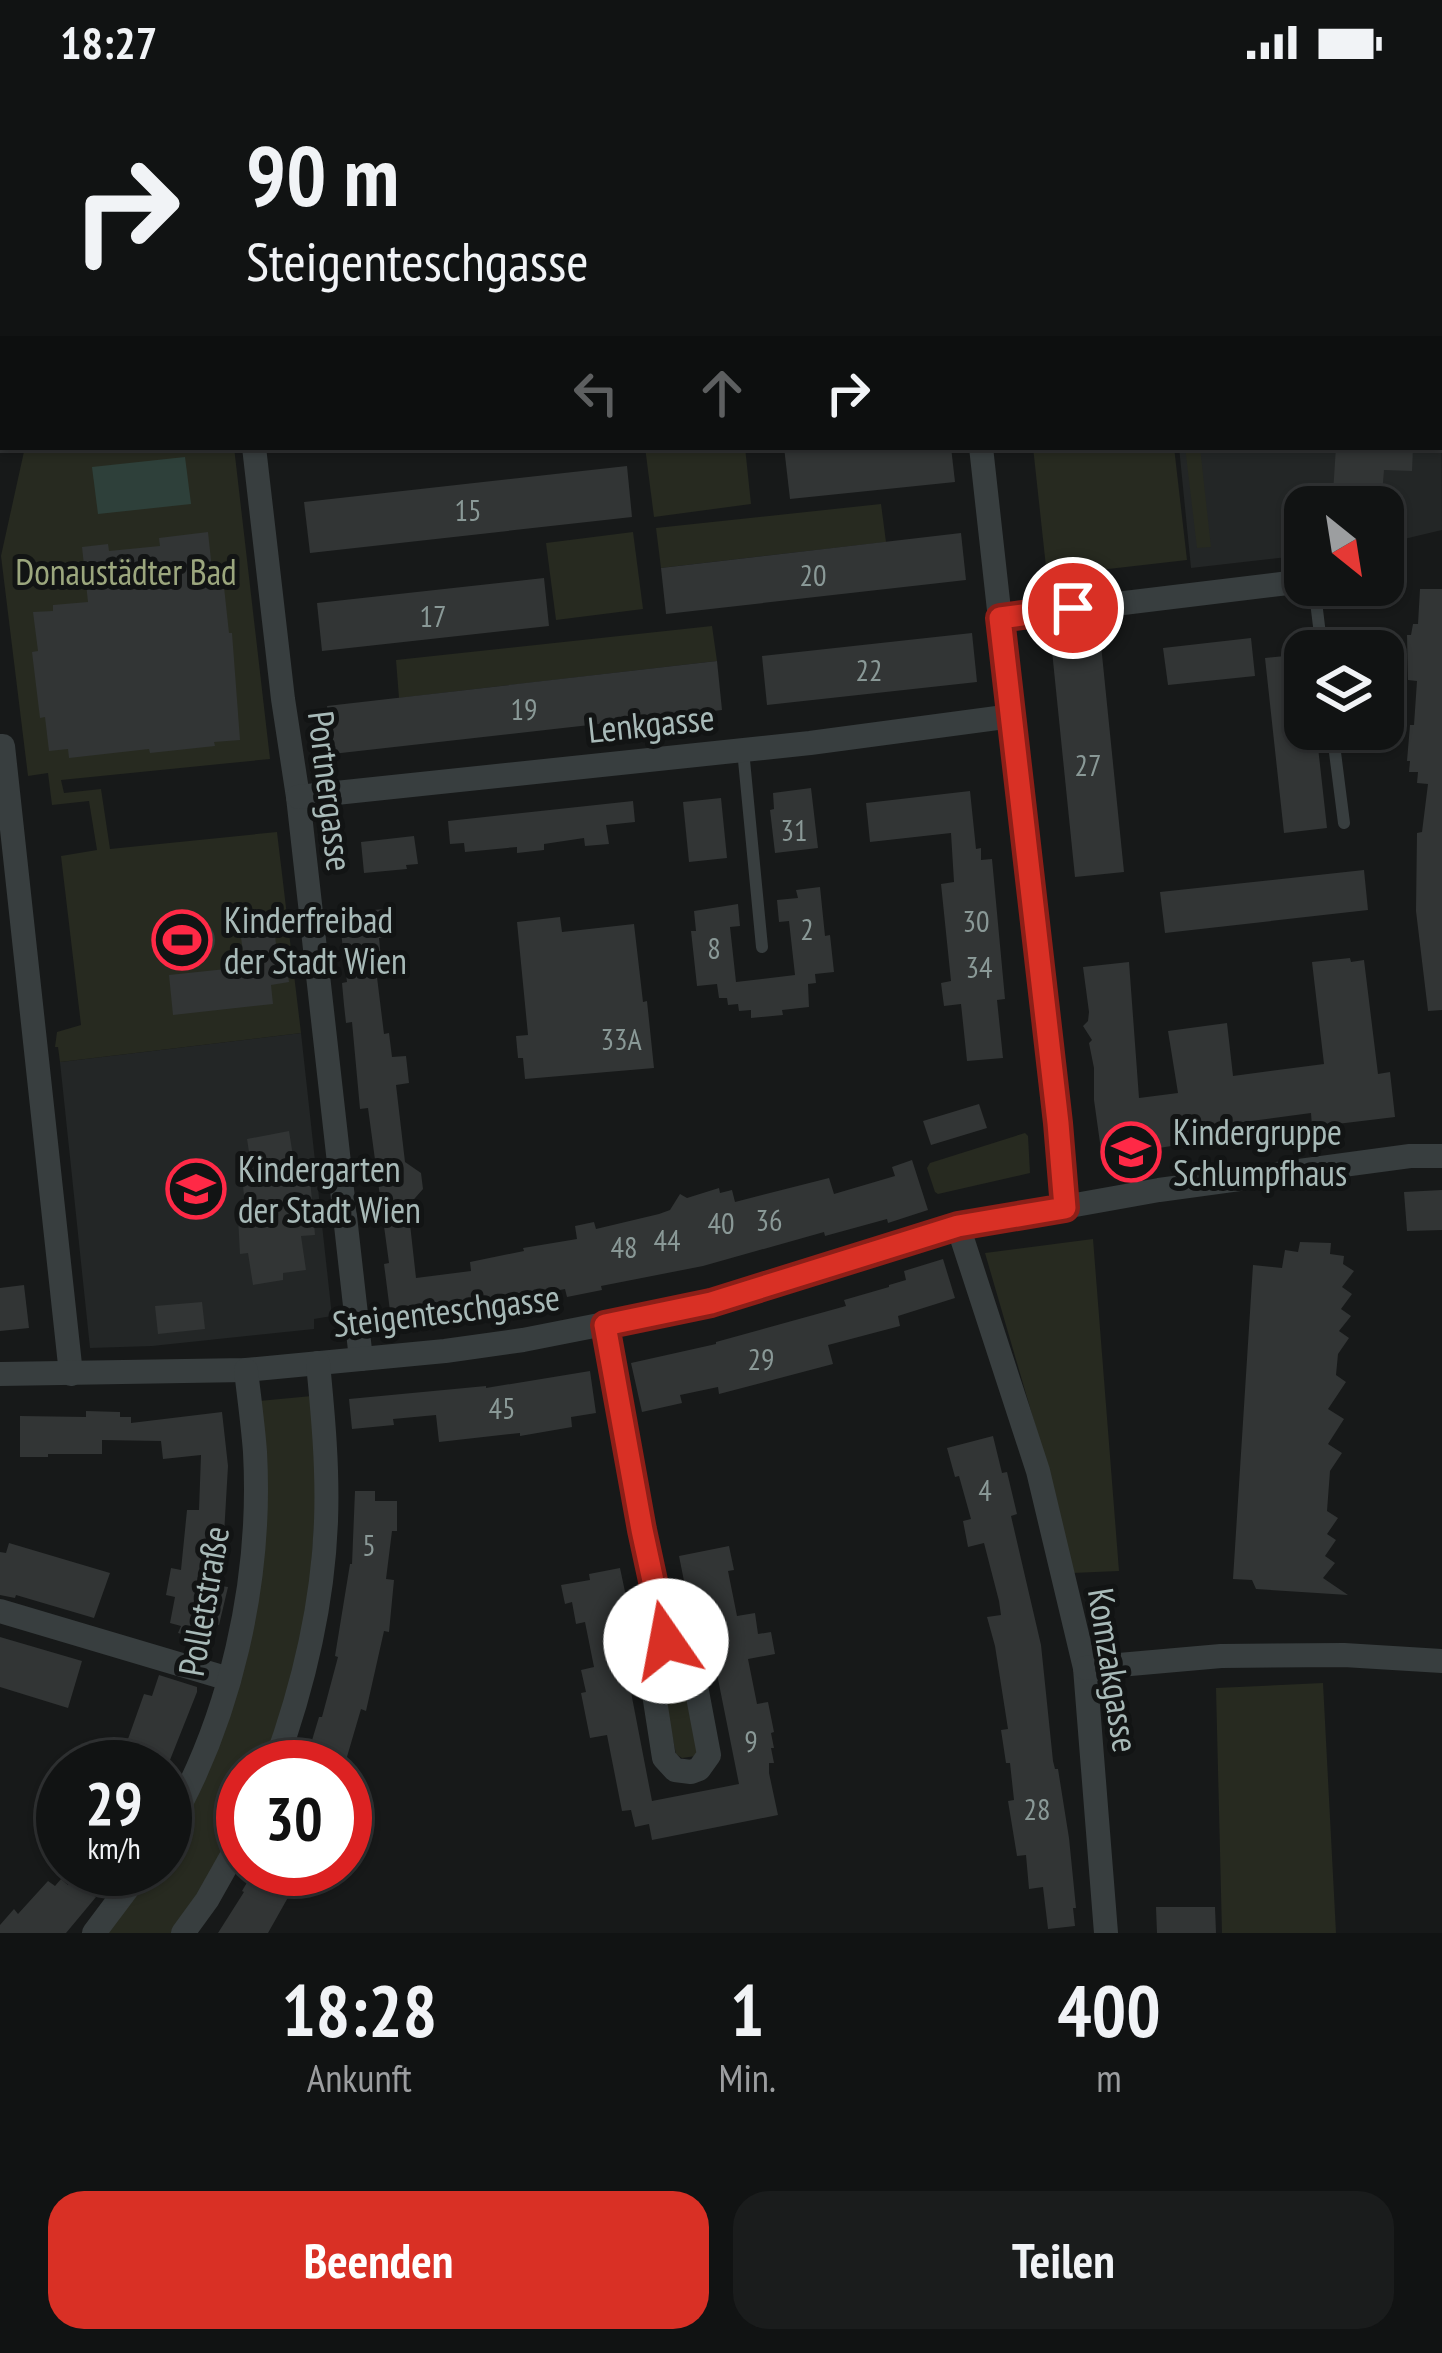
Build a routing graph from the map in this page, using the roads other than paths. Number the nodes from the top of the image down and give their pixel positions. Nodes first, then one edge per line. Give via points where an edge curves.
1 (254, 450) edge
2 (981, 450) edge
3 (1284, 583) edge
4 (1000, 618) junction
5 (1012, 716) junction
6 (1, 746) edge
7 (743, 749) junction
8 (1335, 750) edge
9 (298, 797) junction
10 (1344, 824) dead end
11 (763, 947) dead end
12 (1442, 1156) edge
13 (1065, 1208) junction
14 (958, 1226) junction
15 (605, 1325) junction
16 (361, 1360) junction
17 (318, 1363) junction
18 (246, 1370) junction
19 (0, 1374) edge
20 (71, 1374) junction
21 (0, 1610) edge
22 (1442, 1661) edge
23 (1084, 1668) junction
24 (674, 1678) dead end
25 (229, 1679) junction
26 (283, 1740) edge
27 (192, 1775) edge
28 (216, 1885) edge
29 (122, 1896) edge
30 (94, 1933) edge
31 (183, 1933) edge
32 (1106, 1933) edge

1 - 9 street, Portnergasse
2 - 4 street
3 - 4 street
4 - 5 street
5 - 7 street, Lenkgasse
5 - 13 street
6 - 20 street
7 - 9 street, Lenkgasse
7 - 11 lane
8 - 10 lane
9 - 16 street, Portnergasse
12 - 13 street, Steigenteschgasse
13 - 14 street, Steigenteschgasse
14 - 15 street, Steigenteschgasse via 729,1298
14 - 23 street, Komzakgasse via 1024,1422
15 - 16 street, Steigenteschgasse
15 - 24 street
16 - 17 street, Steigenteschgasse
17 - 18 street, Steigenteschgasse
17 - 26 street via 323,1559
18 - 20 street, Steigenteschgasse
18 - 25 street, Polletstraße via 254,1532
19 - 20 street, Steigenteschgasse
21 - 25 street
22 - 23 street via 1222,1656
23 - 32 street, Komzakgasse
25 - 27 street, Polletstraße
28 - 31 street
29 - 30 street

